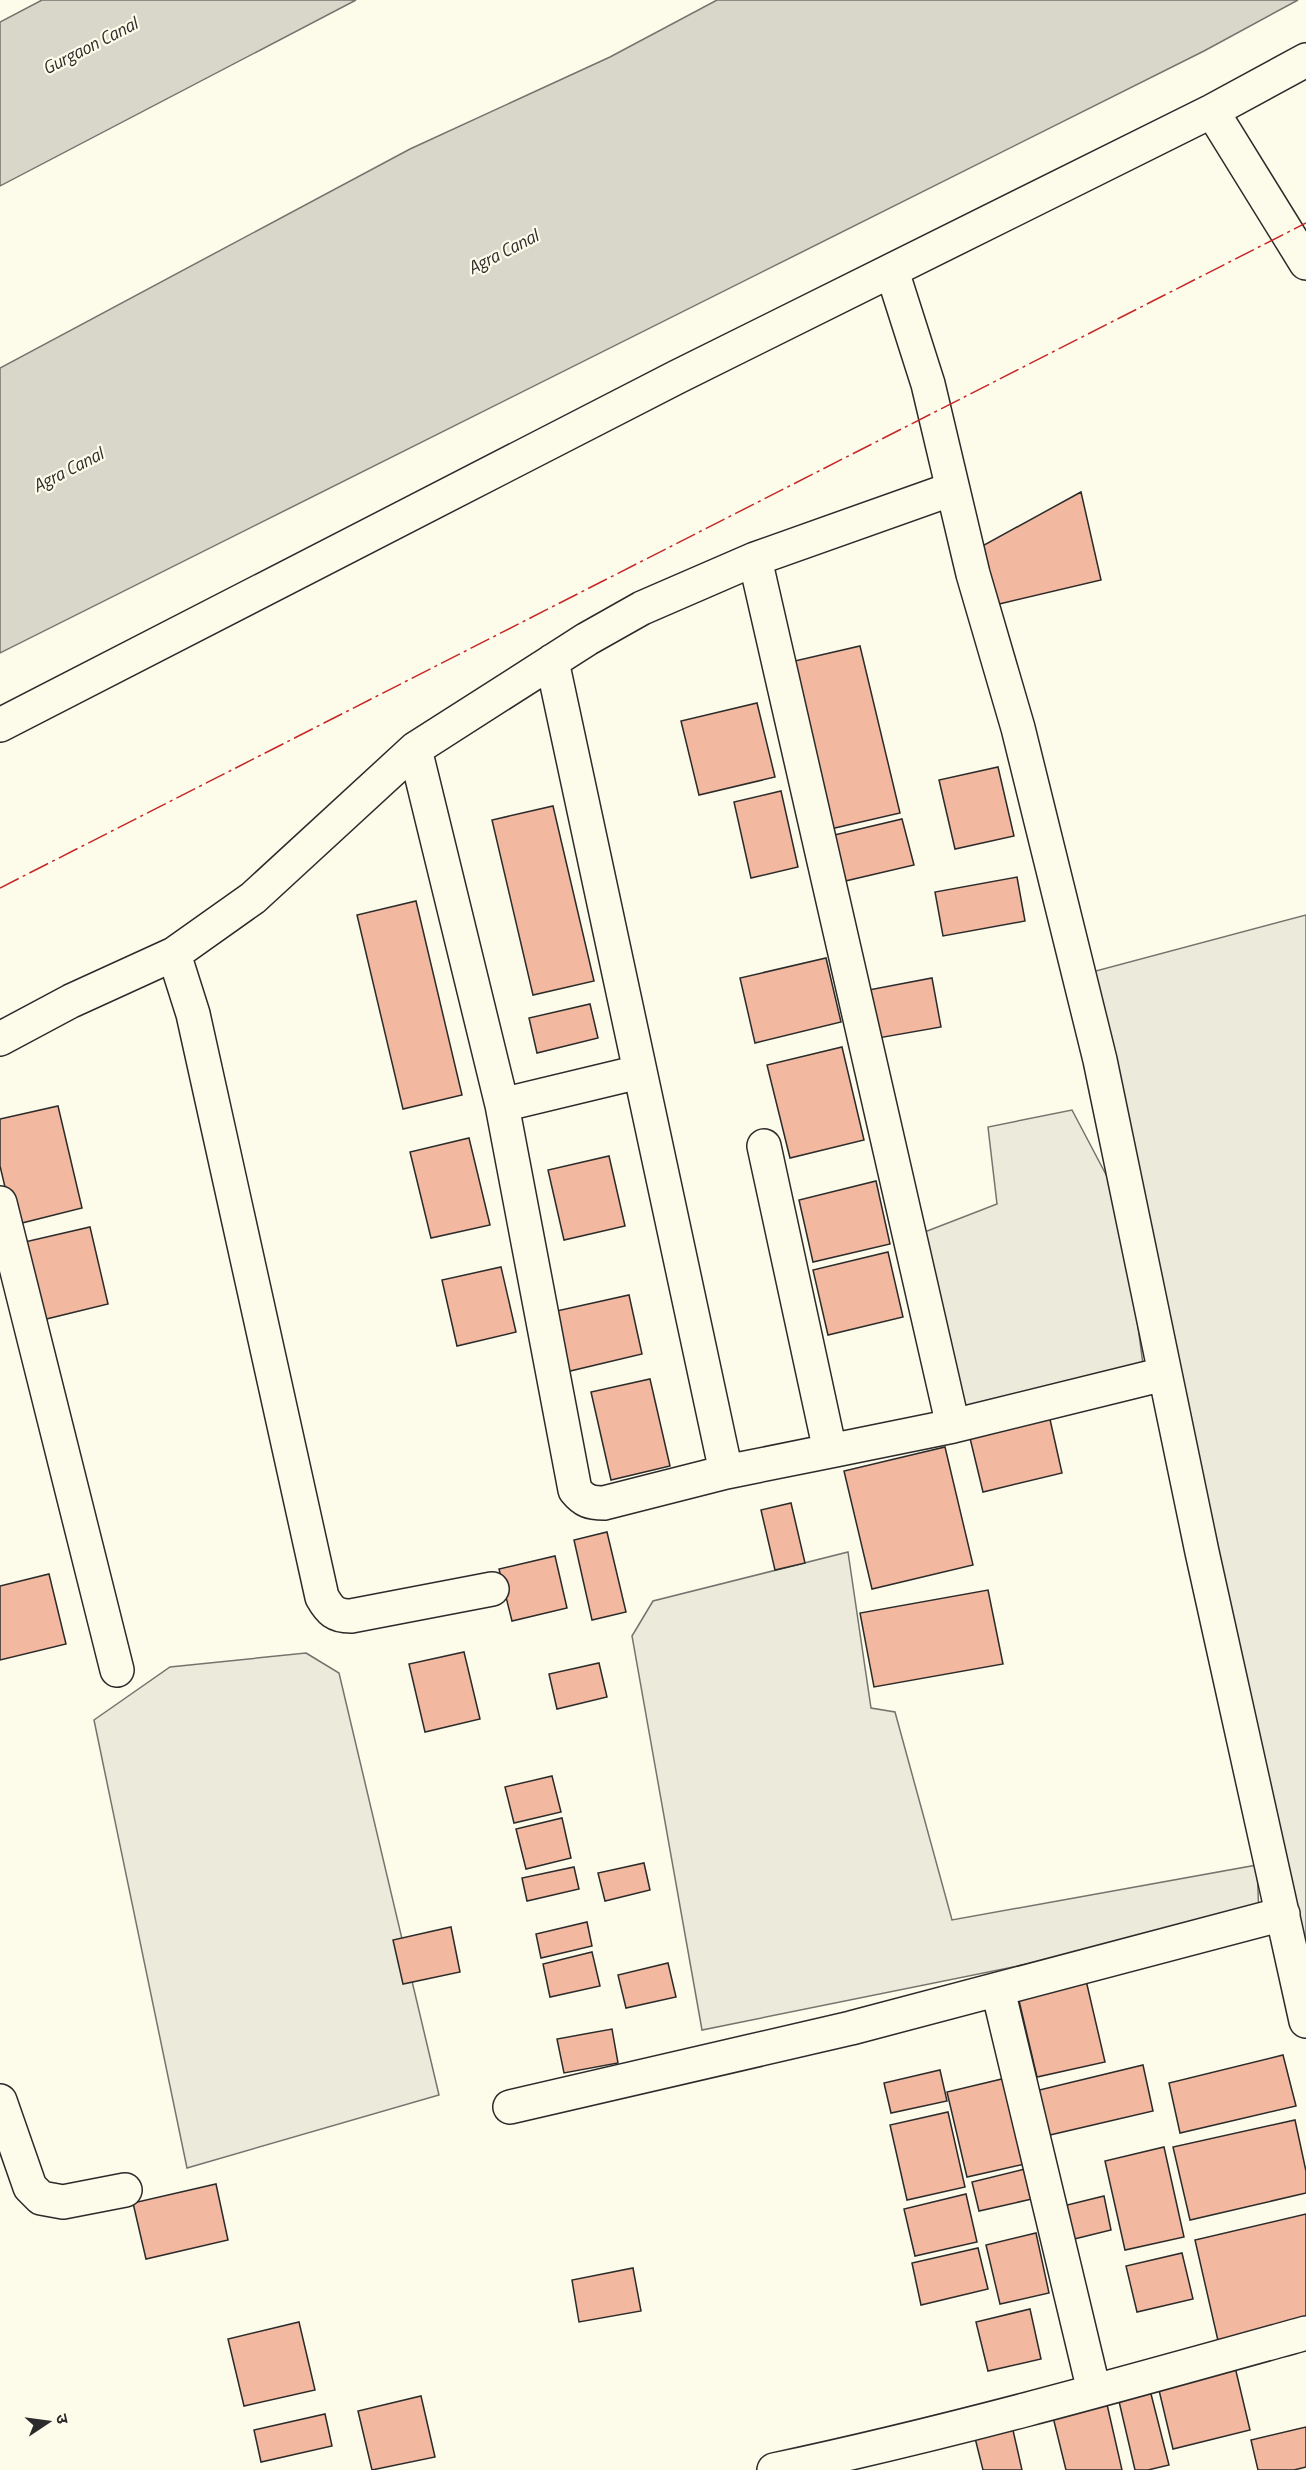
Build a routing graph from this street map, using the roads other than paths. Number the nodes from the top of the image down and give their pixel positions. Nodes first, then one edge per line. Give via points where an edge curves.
1 (1306, 60) edge
2 (1212, 111) junction
3 (1306, 263) edge
4 (892, 271) junction
5 (952, 489) junction
6 (756, 560) junction
7 (552, 661) junction
8 (0, 725) edge
9 (415, 749) junction
10 (174, 954) junction
11 (0, 1039) edge
12 (639, 1072) junction
13 (502, 1105) junction
14 (764, 1146) dead end
15 (0, 1203) edge
16 (1164, 1374) junction
17 (953, 1426) junction
18 (830, 1451) junction
19 (726, 1472) junction
20 (492, 1589) dead end
21 (117, 1670) dead end
22 (1282, 1914) junction
23 (998, 1990) junction
24 (1306, 2020) edge
25 (0, 2102) edge
26 (510, 2106) dead end
27 (125, 2190) dead end
28 (1306, 2333) edge
29 (1094, 2391) junction
30 (774, 2470) edge

1 - 2 street
2 - 3 street
2 - 4 street
4 - 5 street via 928,384
4 - 8 street via 667,382
5 - 6 street
5 - 16 street via 1018,728 1094,1038
6 - 7 street via 642,608
6 - 17 street
7 - 9 street
7 - 12 street
9 - 10 street via 253,898
9 - 13 street
10 - 11 street
10 - 20 street via 193,1014 322,1597 336,1616 351,1617
12 - 13 street
12 - 19 street
13 - 19 street via 575,1490 583,1500 604,1503
14 - 18 street
15 - 21 street
16 - 17 street
16 - 22 street
17 - 18 street
18 - 19 street
22 - 23 street
22 - 24 street
23 - 26 street
23 - 29 street
25 - 27 street via 30,2187 40,2198 63,2202
28 - 29 street
29 - 30 street

